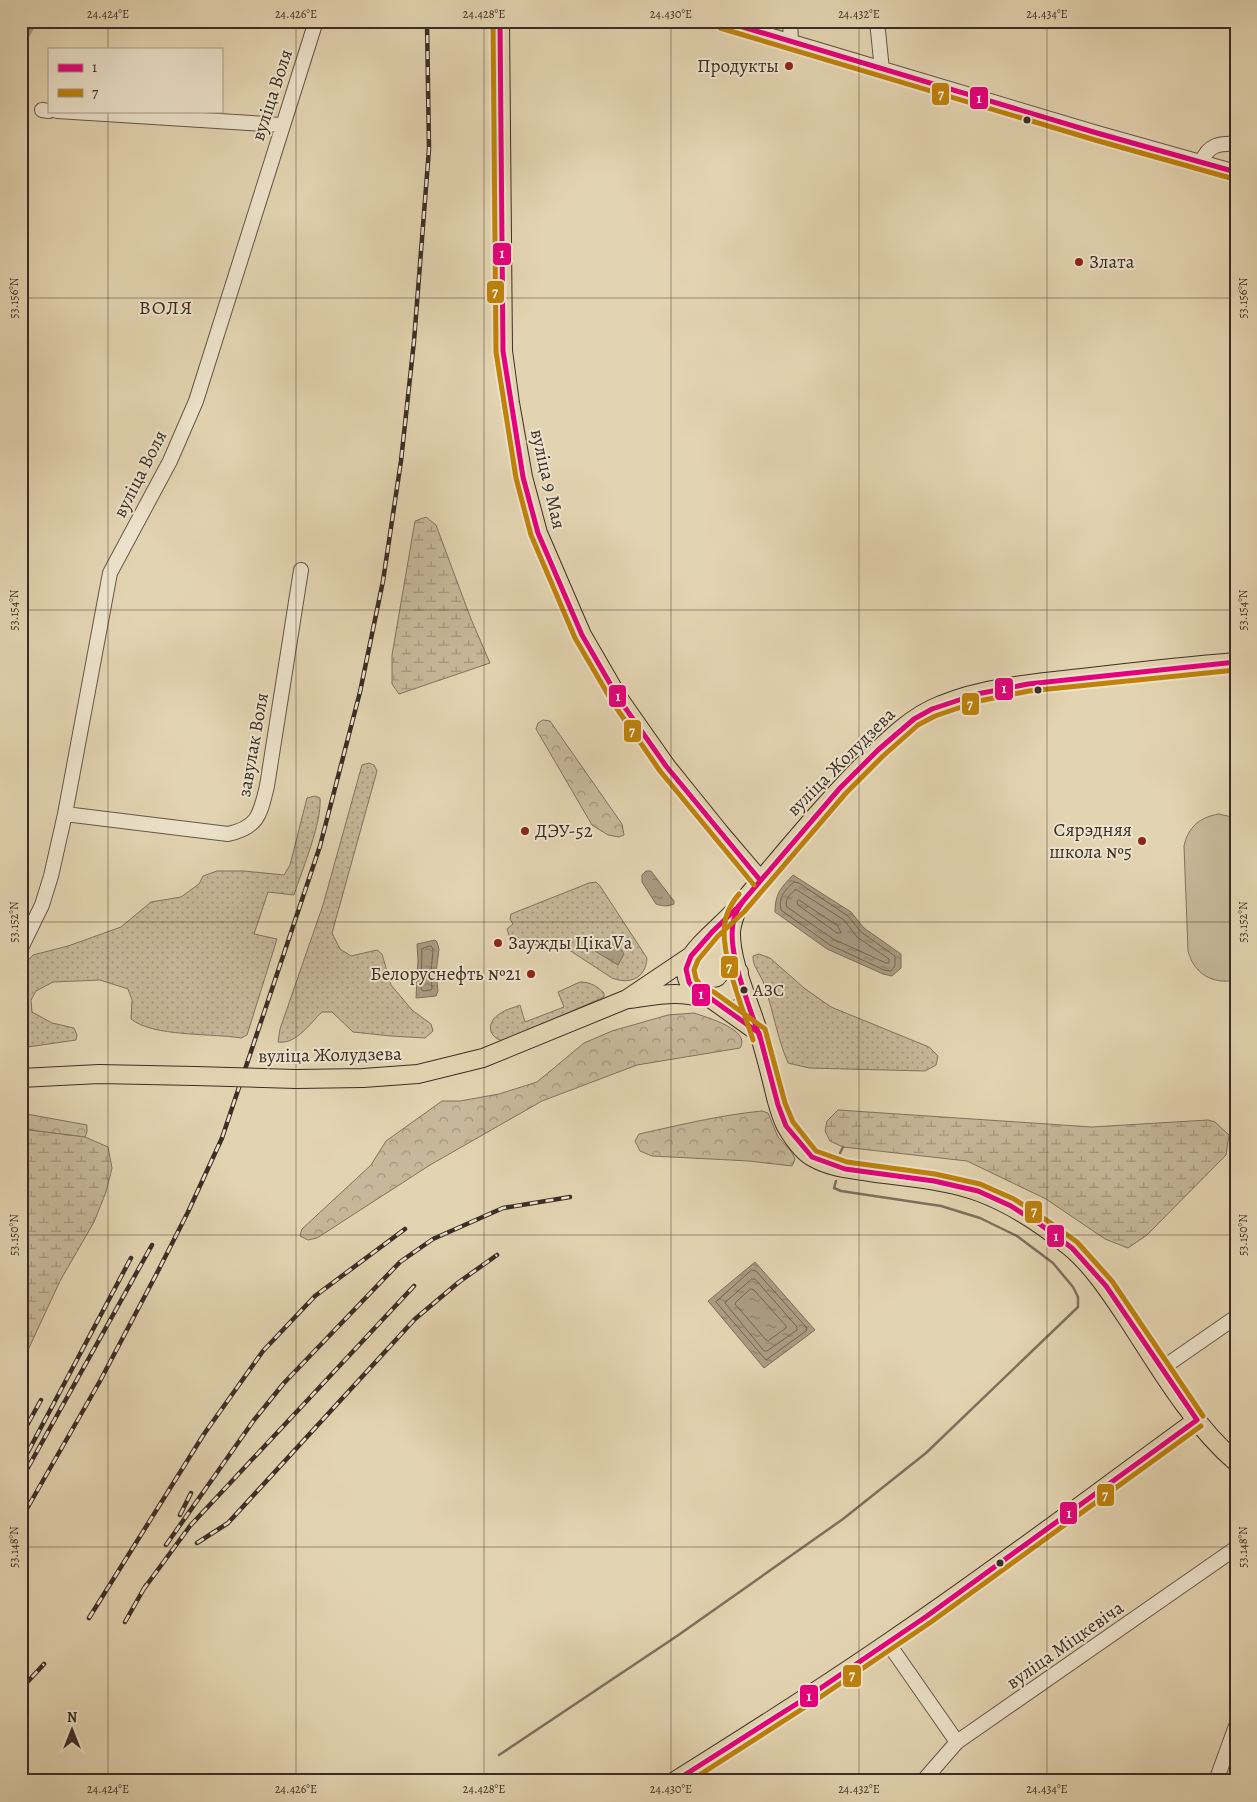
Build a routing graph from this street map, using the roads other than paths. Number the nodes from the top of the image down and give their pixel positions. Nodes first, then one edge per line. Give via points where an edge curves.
1 (316, 21) edge
2 (500, 21) edge
3 (722, 21) edge
4 (790, 21) edge
5 (876, 21) edge
6 (792, 42) junction
7 (882, 70) junction
8 (73, 112) edge
9 (282, 125) junction
10 (1236, 144) edge
11 (1202, 162) junction
12 (1236, 172) edge
13 (301, 570) dead end
14 (1236, 662) edge
15 (65, 814) junction
16 (760, 880) junction
17 (738, 907) junction
18 (21, 948) edge
19 (693, 954) junction
20 (737, 965) junction
21 (706, 997) junction
22 (627, 999) junction
23 (759, 1032) junction
24 (21, 1078) edge
25 (1236, 1317) edge
26 (1161, 1369) junction
27 (1198, 1420) junction
28 (1236, 1462) edge
29 (1236, 1548) edge
30 (888, 1643) junction
31 (1236, 1726) edge
32 (957, 1742) junction
33 (675, 1781) edge
34 (923, 1781) edge
35 (1216, 1781) edge

1 - 9 street, вуліца Воля
2 - 16 main road, вуліца 9 Мая via 503,351 523,477 538,533 582,635 619,698 666,766
3 - 6 street
4 - 6 street
5 - 7 street
6 - 7 street
7 - 11 street
8 - 9 street
9 - 15 street, вуліца Воля via 196,401 170,461 110,573
10 - 11 street via 1221,143 1212,147
11 - 12 street
13 - 15 street, завулак Воля via 267,786 253,825 228,834
14 - 16 main road, вуліца Жолудзева via 1028,684 977,694 932,709 914,719 878,750 840,788
15 - 18 street, вуліца Воля via 42,905
16 - 17 main road, вуліца Жолудзева
17 - 19 main road, вуліца Жолудзева
17 - 20 main road via 731,930
19 - 20 main road via 700,948 713,946 726,949
19 - 21 main road via 686,969 688,982
19 - 22 main road
20 - 21 main road via 732,989 722,996
20 - 23 main road
21 - 22 main road via 675,994
21 - 23 main road
22 - 24 main road, вуліца Жолудзева, bridge via 483,1058 427,1072 363,1078 296,1079 99,1074
23 - 26 main road via 786,1126 812,1158 845,1168 978,1191 1011,1206 1072,1248 1106,1286
25 - 26 street
26 - 27 main road
27 - 28 main road
27 - 30 main road
29 - 32 street, вуліца Міцкевіча
30 - 32 street
30 - 33 main road
31 - 35 street
32 - 34 street, вуліца Міцкевіча

